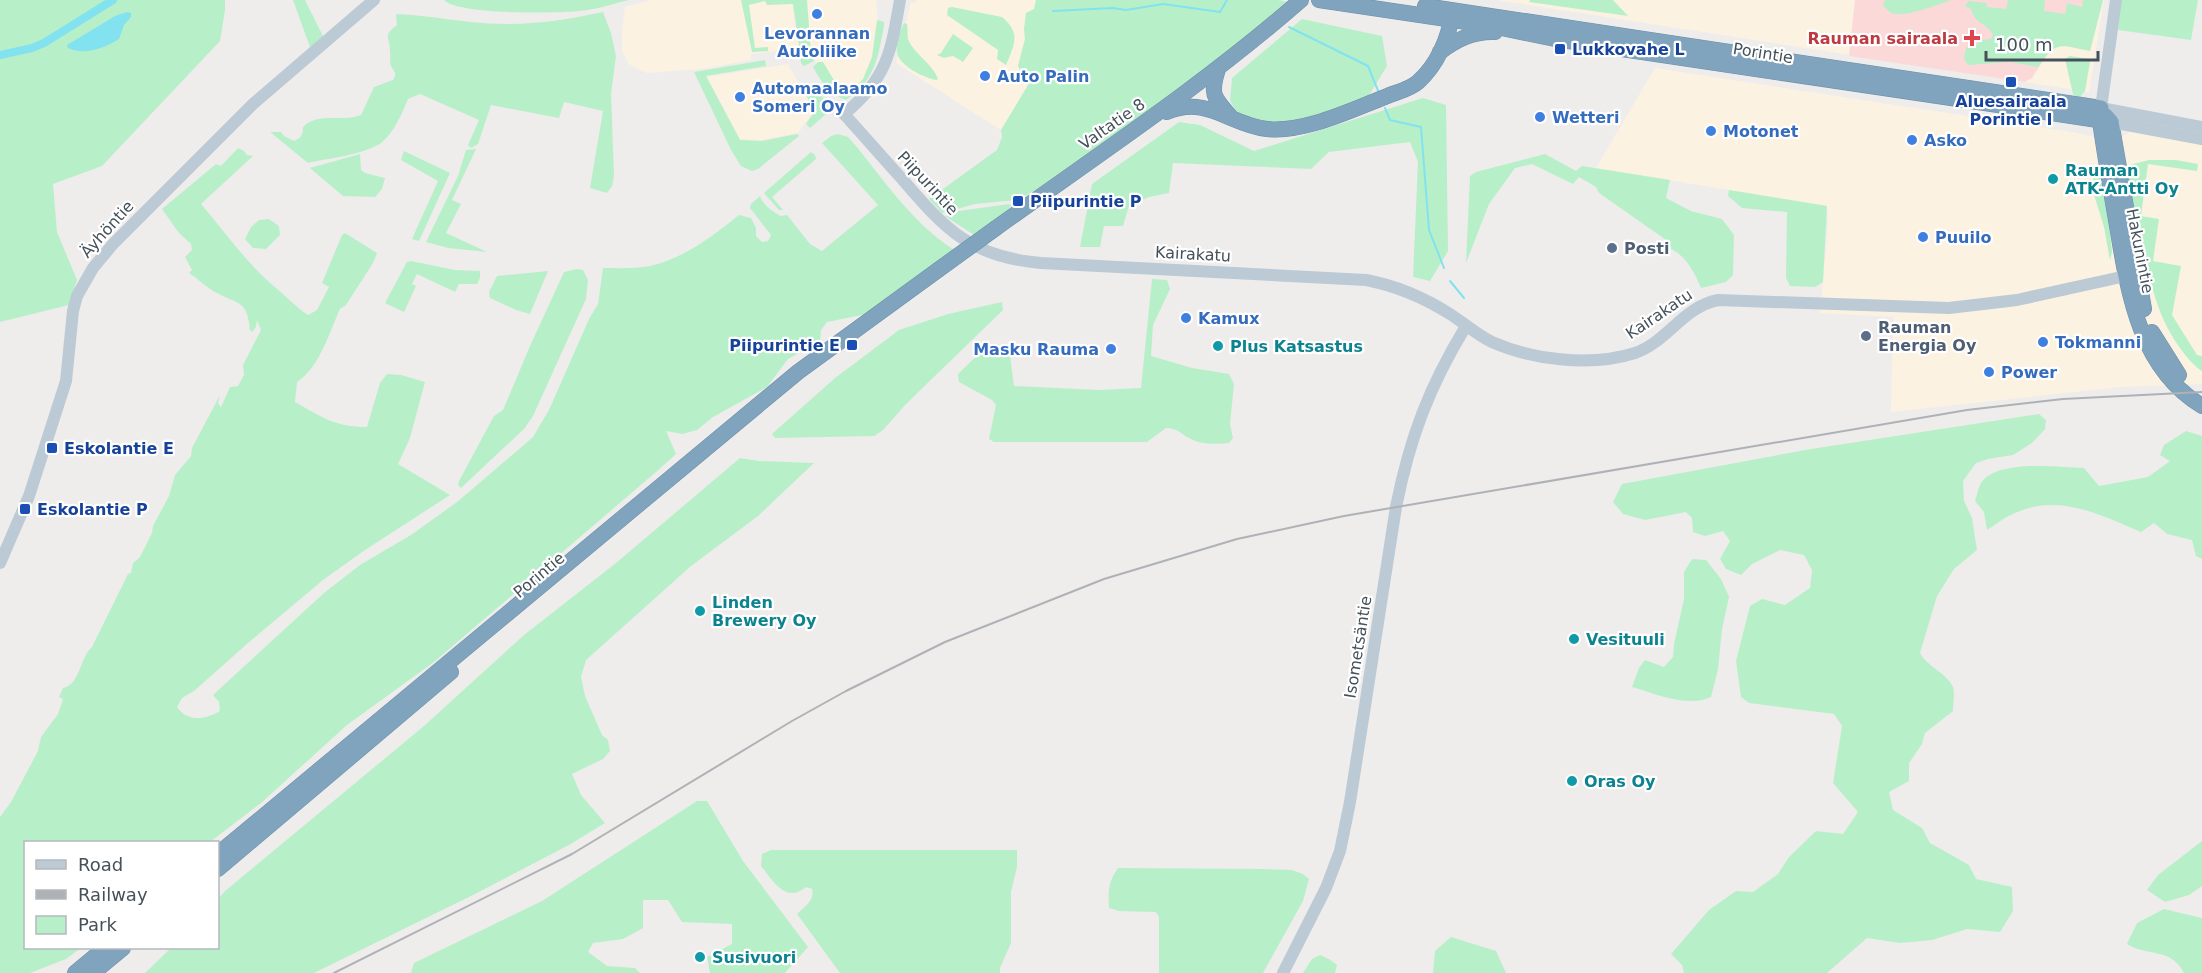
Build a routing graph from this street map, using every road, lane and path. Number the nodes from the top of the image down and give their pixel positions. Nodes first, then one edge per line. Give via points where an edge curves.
1 (374, 0) edge
2 (900, 0) edge
3 (1301, 0) edge
4 (1319, 0) edge
5 (1387, 0) edge
6 (2116, 0) edge
7 (1410, 14) junction
8 (1449, 17) junction
9 (1522, 33) junction
10 (1439, 45) junction
11 (1218, 69) junction
12 (2050, 107) junction
13 (2077, 115) junction
14 (1230, 117) junction
15 (2104, 117) junction
16 (1151, 119) junction
17 (2202, 127) edge
18 (2202, 139) edge
19 (2109, 145) junction
20 (1001, 257) joint
21 (938, 270) joint
22 (2131, 275) junction
23 (883, 310) junction
24 (1466, 326) junction
25 (2202, 401) edge
26 (2202, 406) edge
27 (0, 563) edge
28 (219, 853) edge
29 (219, 868) edge
30 (104, 949) edge
31 (121, 949) edge
32 (84, 971) edge
33 (1282, 973) edge

1 - 27 main road, Äyhöntie via 253,104 93,268 73,311 66,381 29,496
2 - 20 main road, Piipurintie via 888,61 870,90 844,114 946,227
3 - 11 highway, Valtatie 8
4 - 7 highway, Porintie
5 - 8 highway, Porintie
6 - 15 main road
7 - 8 highway, Porintie
7 - 10 highway via 1430,26
8 - 9 highway, Porintie
8 - 10 highway
8 - 12 highway, Porintie
9 - 10 highway via 1490,32
9 - 12 highway, Porintie
10 - 14 highway via 1418,82 1351,110 1287,129 1260,128
11 - 14 highway via 1212,87 1214,98
11 - 16 highway, Valtatie 8
12 - 13 highway, Porintie
13 - 15 highway, Porintie
13 - 19 highway
14 - 16 highway via 1182,106
15 - 17 main road, Porintie
15 - 18 main road, Porintie
15 - 19 highway, Hakunintie
16 - 21 highway, Valtatie 8, bridge
19 - 22 highway, Hakunintie
20 - 24 main road, Kairakatu via 1041,263 1366,280 1411,292
21 - 23 highway, Porintie
22 - 24 main road, Kairakatu via 2016,300 1949,308 1718,300 1697,306 1635,353 1596,359 1565,361 1529,354 1491,341
22 - 25 highway, Hakunintie via 2152,332 2180,376
22 - 26 highway, Hakunintie via 2140,329 2159,365
23 - 28 highway, Porintie via 798,372
23 - 29 highway, Porintie
24 - 33 main road, Isometsäntie via 1428,396 1404,468 1340,851 1322,898
30 - 32 highway
31 - 32 highway

